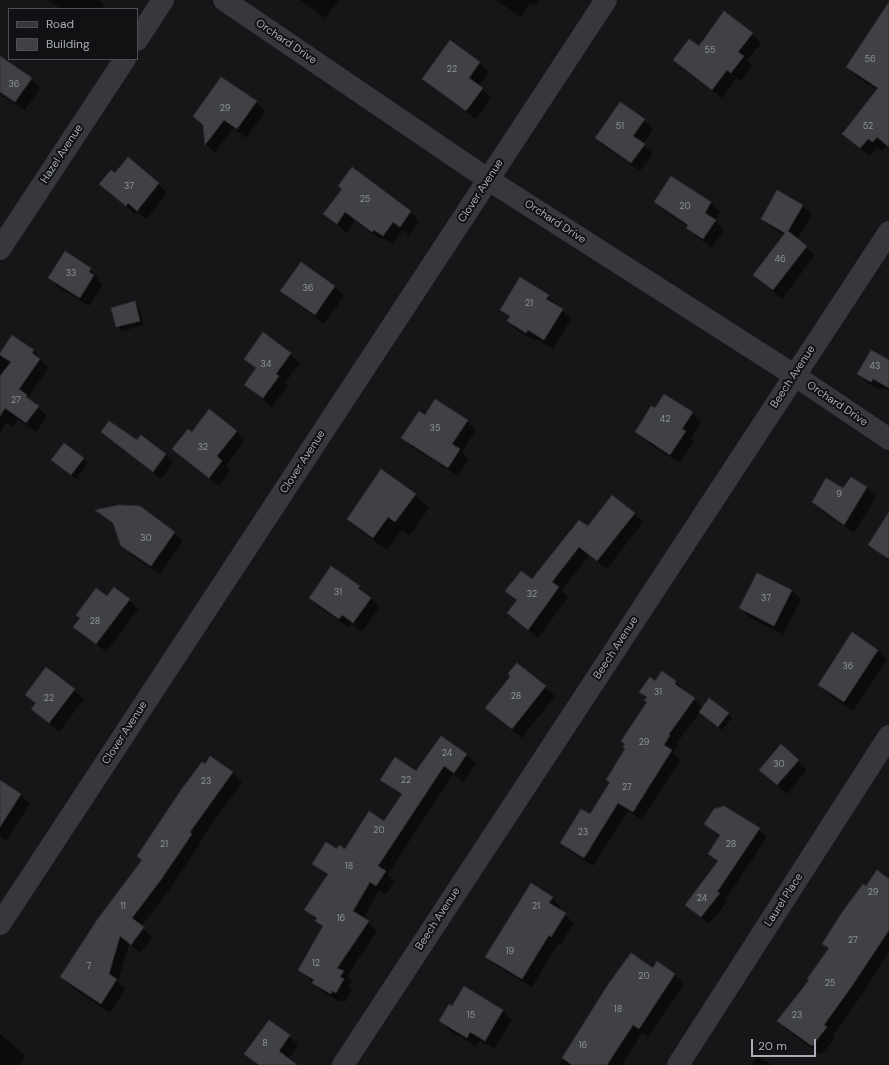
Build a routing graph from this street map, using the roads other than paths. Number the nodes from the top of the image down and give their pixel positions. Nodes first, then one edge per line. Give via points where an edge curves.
1 (163, 0) edge
2 (224, 0) edge
3 (606, 0) edge
4 (138, 38) edge
5 (123, 60) edge
6 (489, 180) junction
7 (889, 232) edge
8 (0, 249) edge
9 (794, 375) junction
10 (889, 439) edge
11 (889, 736) edge
12 (0, 924) edge
13 (344, 1065) edge
14 (678, 1065) edge

1 - 4 street
2 - 6 street, Orchard Drive
3 - 6 street, Clover Avenue
5 - 8 street, Hazel Avenue
6 - 9 street, Orchard Drive
6 - 12 street, Clover Avenue
7 - 9 street, Beech Avenue
9 - 10 street, Orchard Drive
9 - 13 street, Beech Avenue
11 - 14 street, Laurel Place

